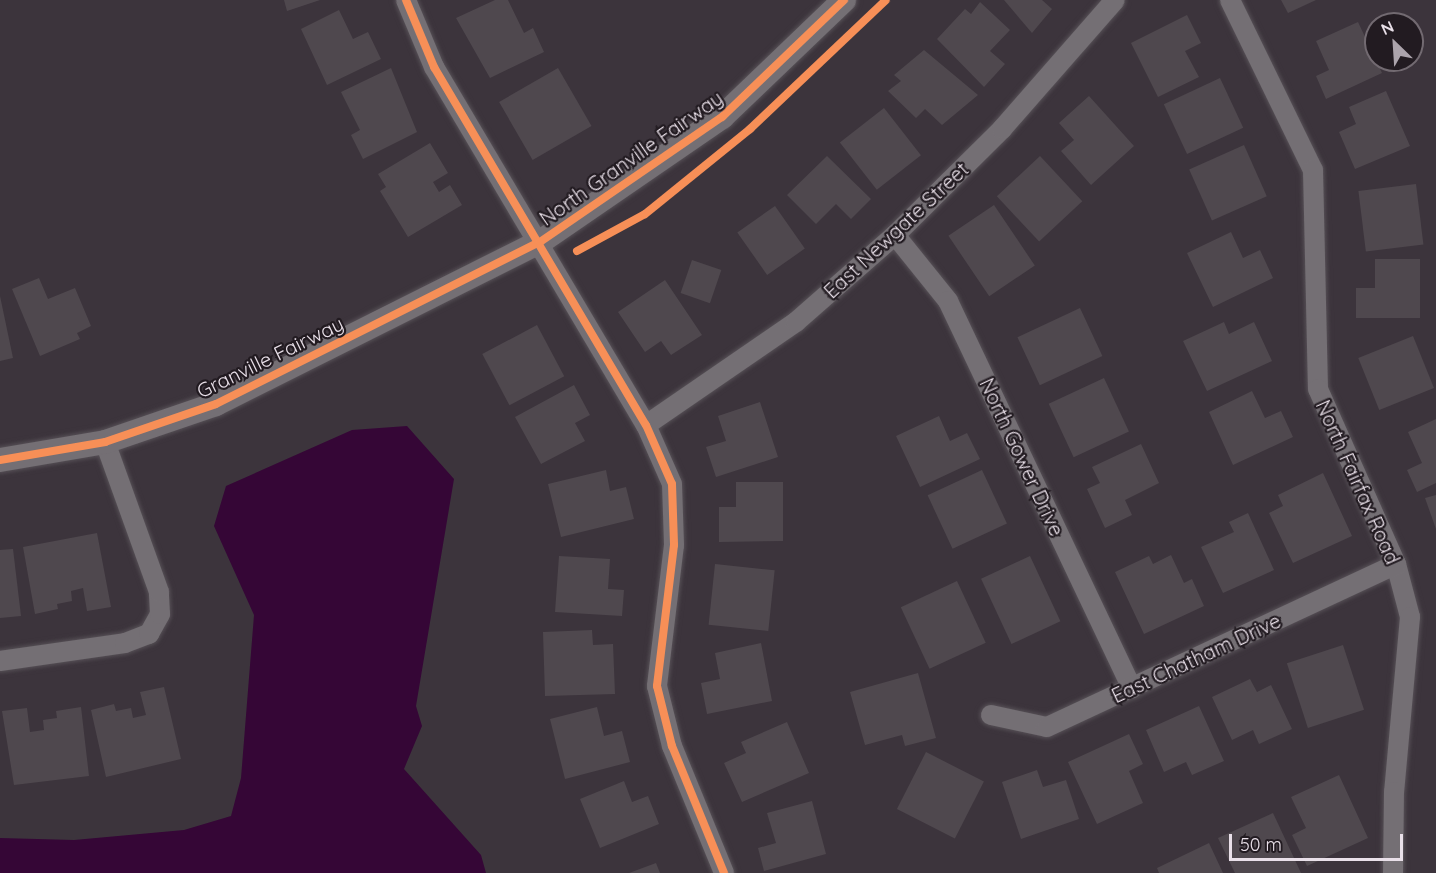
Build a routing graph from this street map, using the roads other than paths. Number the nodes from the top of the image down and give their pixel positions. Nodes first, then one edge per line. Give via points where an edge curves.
1 (406, 0) edge
2 (844, 0) edge
3 (1115, 0) edge
4 (1230, 0) edge
5 (896, 235) junction
6 (540, 242) junction
7 (646, 425) junction
8 (105, 442) junction
9 (0, 460) edge
10 (1396, 564) junction
11 (0, 661) edge
12 (1132, 689) junction
13 (991, 715) dead end
14 (724, 873) edge
15 (1393, 873) edge

1 - 6 street via 434,67
2 - 6 street, North Granville Fairway via 723,117
3 - 5 street, East Newgate Street via 1002,129
4 - 10 street, North Fairfax Road via 1313,170 1318,389
5 - 7 street, East Newgate Street via 796,322
5 - 12 street, North Gower Drive via 948,301
6 - 7 street
6 - 8 street, Granville Fairway via 216,404
7 - 14 street via 672,484 674,545 657,686 672,746
8 - 9 street, Granville Fairway
8 - 11 street via 159,592 160,614 149,634 125,643
10 - 12 street, East Chatham Drive
10 - 15 street, North Fairfax Road via 1410,618 1394,792
12 - 13 street, East Chatham Drive via 1047,727

